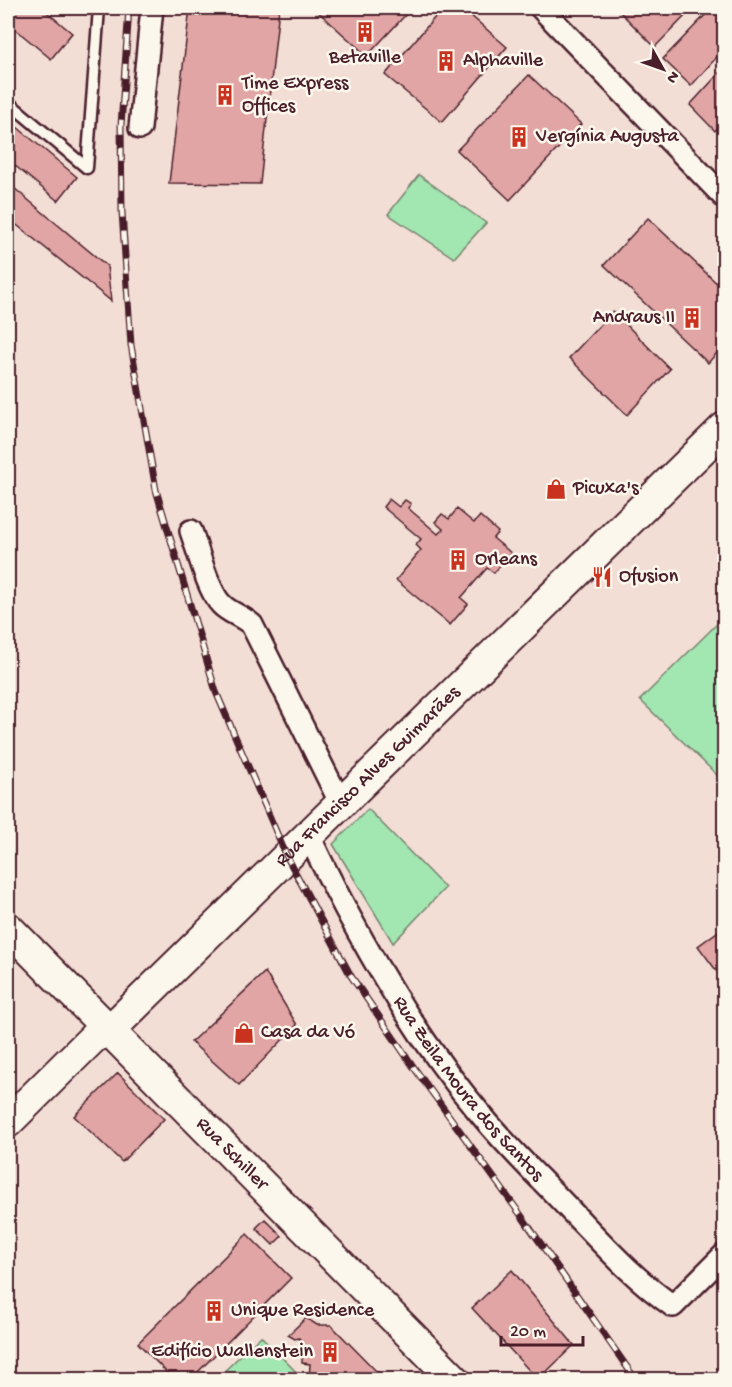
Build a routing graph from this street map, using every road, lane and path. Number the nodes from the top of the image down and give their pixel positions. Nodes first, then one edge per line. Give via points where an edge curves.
1 (99, 8) edge
2 (152, 8) edge
3 (541, 8) edge
4 (8, 102) edge
5 (140, 128) dead end
6 (724, 197) edge
7 (724, 428) edge
8 (191, 531) dead end
9 (341, 804) junction
10 (309, 836) junction
11 (8, 928) edge
12 (109, 1031) junction
13 (8, 1122) edge
14 (724, 1255) edge
15 (455, 1380) edge

1 - 4 lane via 87,168
2 - 5 street
3 - 6 street
7 - 9 street, Rua Francisco Alves Guimarães
8 - 9 street via 214,595 222,606 252,625
9 - 10 street, Rua Francisco Alves Guimarães
10 - 12 street, Rua Francisco Alves Guimarães
10 - 14 street, Rua Zeila Moura dos Santos via 373,957 456,1083 514,1152 631,1272 674,1306
11 - 12 street, Rua Schiller
12 - 13 street, Rua Francisco Alves Guimarães via 94,1036
12 - 15 street, Rua Schiller

